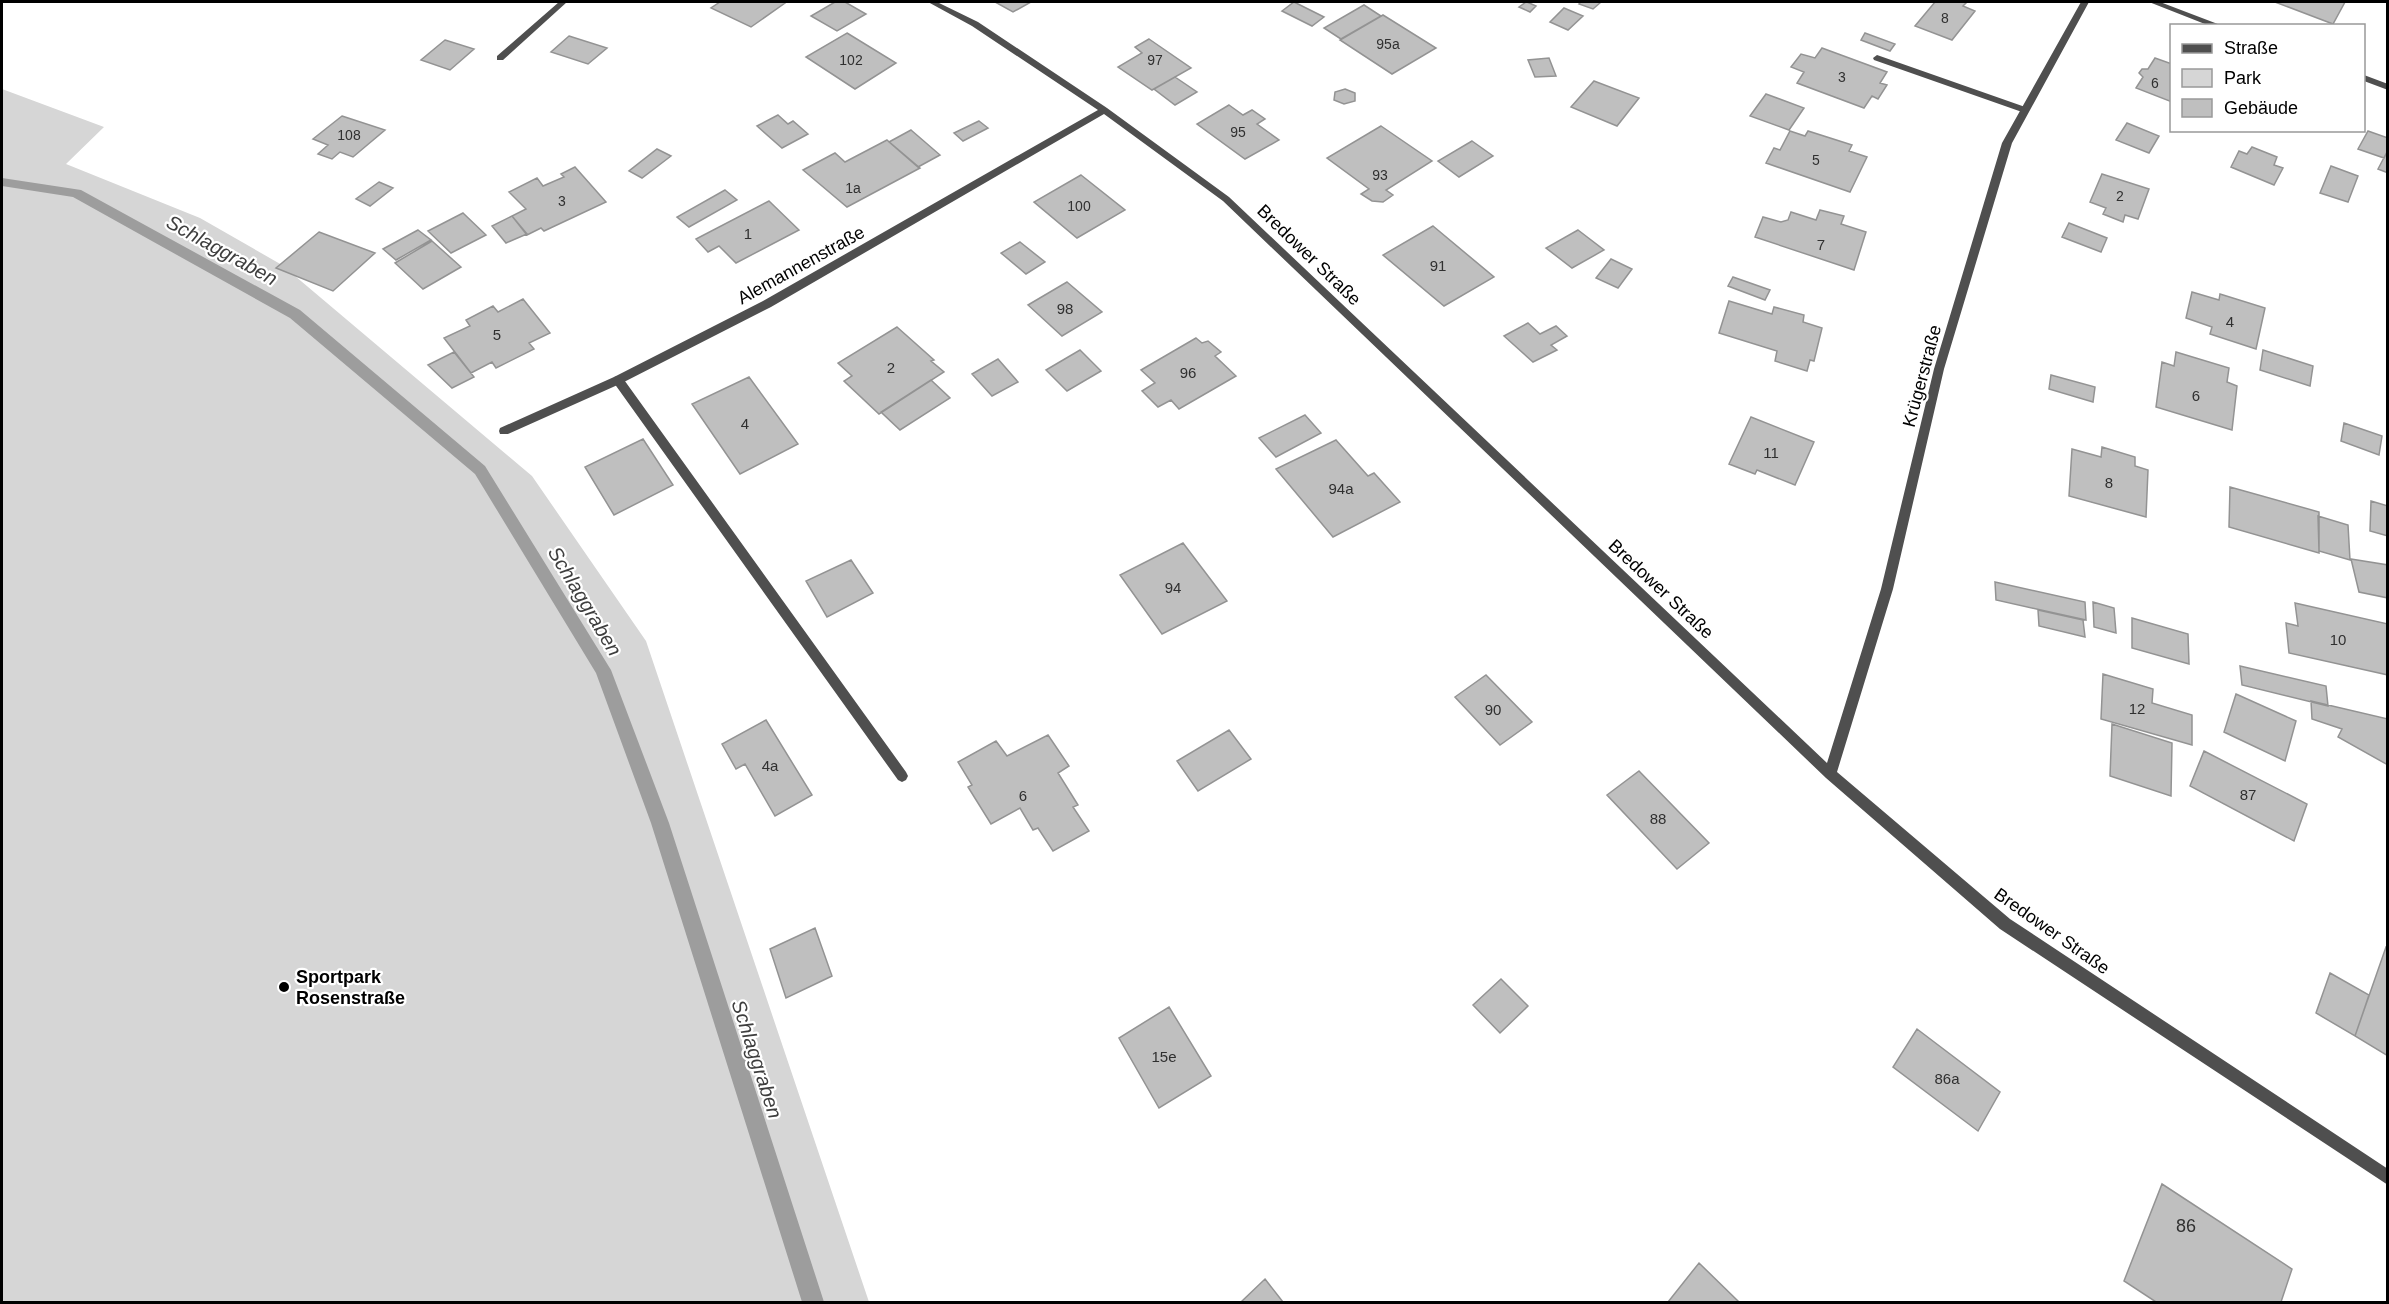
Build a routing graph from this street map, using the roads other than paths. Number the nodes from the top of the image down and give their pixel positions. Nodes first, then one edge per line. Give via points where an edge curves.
1 (563, 2) edge
2 (932, 2) edge
3 (2085, 2) edge
4 (2153, 2) edge
5 (2214, 24) edge
6 (1877, 57) dead end
7 (500, 58) dead end
8 (2365, 78) edge
9 (2388, 87) edge
10 (2025, 110) junction
11 (1104, 111) junction
12 (618, 380) junction
13 (504, 430) dead end
14 (1830, 774) junction
15 (902, 776) dead end
16 (2388, 1178) edge

1 - 7 street
2 - 11 street, Bredower Straße via 975,24
3 - 10 street, Krügerstraße
4 - 5 street
6 - 10 street
8 - 9 street
10 - 14 street, Krügerstraße via 2007,143 1939,369 1887,589
11 - 12 street, Alemannenstraße via 767,304
11 - 14 street, Bredower Straße via 1226,200
12 - 13 street, Alemannenstraße
12 - 15 street
14 - 16 street, Bredower Straße via 2005,924

